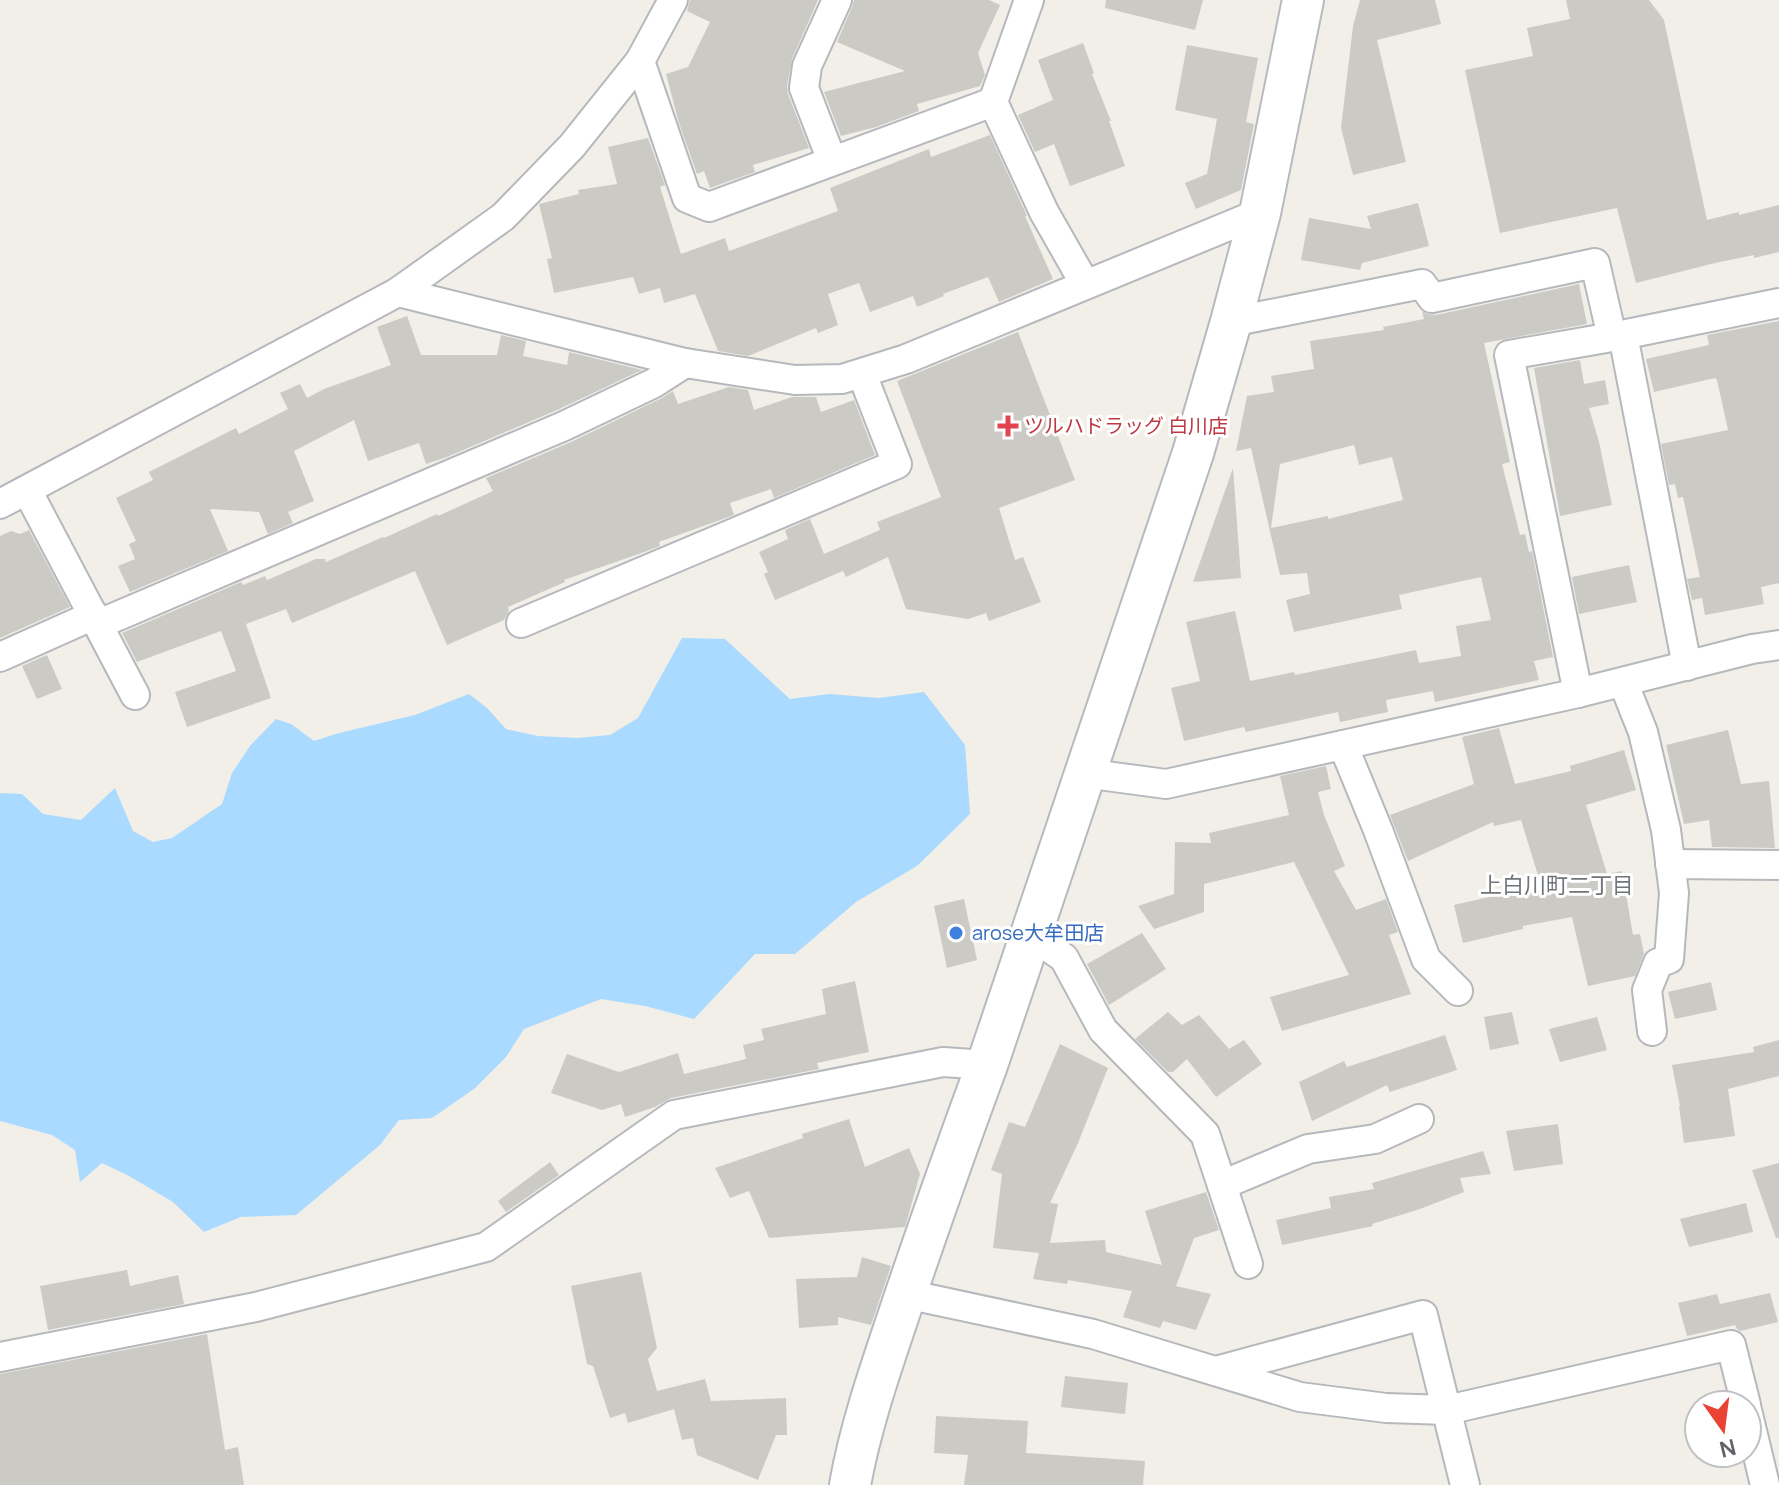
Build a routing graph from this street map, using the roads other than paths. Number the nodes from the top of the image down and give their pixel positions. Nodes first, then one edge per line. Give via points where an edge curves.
1 (673, 0) edge
2 (837, 0) edge
3 (1029, 0) edge
4 (1303, 0) edge
5 (640, 61) junction
6 (993, 102) junction
7 (832, 161) junction
8 (1260, 213) junction
9 (1085, 284) junction
10 (398, 292) junction
11 (1779, 303) edge
12 (1231, 322) junction
13 (1618, 336) junction
14 (685, 363) junction
15 (862, 374) junction
16 (27, 490) junction
17 (0, 504) edge
18 (96, 620) junction
19 (521, 623) dead end
20 (1779, 645) edge
21 (0, 657) edge
22 (1687, 666) junction
23 (1623, 682) junction
24 (1578, 693) junction
25 (135, 695) dead end
26 (1343, 745) junction
27 (1084, 773) junction
28 (1670, 864) junction
29 (1779, 865) edge
30 (1030, 934) junction
31 (1458, 991) dead end
32 (1652, 1031) dead end
33 (987, 1065) junction
34 (1419, 1119) dead end
35 (1222, 1185) junction
36 (1248, 1264) dead end
37 (906, 1294) junction
38 (0, 1357) edge
39 (1215, 1371) junction
40 (1741, 1389) edge
41 (1447, 1410) junction
42 (850, 1485) edge
43 (1465, 1485) edge

1 - 5 street
2 - 7 street via 807,66 804,88
3 - 6 street
4 - 8 street
5 - 7 street via 687,198 709,207
5 - 10 street via 572,146 503,217
6 - 7 street
6 - 9 street via 1044,212
8 - 9 street
8 - 12 street
9 - 15 street
10 - 14 street
10 - 16 street
11 - 13 street
12 - 13 street via 1422,284 1432,298 1595,263
12 - 27 street via 1193,453
13 - 22 street
13 - 24 street via 1509,355
14 - 15 street via 795,380
14 - 18 street via 564,426
15 - 19 street via 897,464
16 - 17 street
16 - 18 street
18 - 21 street
18 - 25 street
20 - 22 street
22 - 23 street
23 - 24 street
23 - 28 street via 1643,732
24 - 26 street
26 - 27 street via 1166,784
26 - 31 street via 1426,959
27 - 30 street
28 - 29 street
28 - 32 street via 1674,893 1669,959 1658,963 1647,990
30 - 33 street
30 - 35 street via 1064,958 1103,1030 1205,1134
33 - 37 street
33 - 38 street via 943,1062 674,1115 486,1247 256,1307
34 - 35 street via 1375,1139 1308,1149
35 - 36 street
37 - 39 street via 1093,1334
37 - 42 street
39 - 41 street via 1300,1397
39 - 41 street via 1423,1315
40 - 41 street via 1731,1345
41 - 43 street

